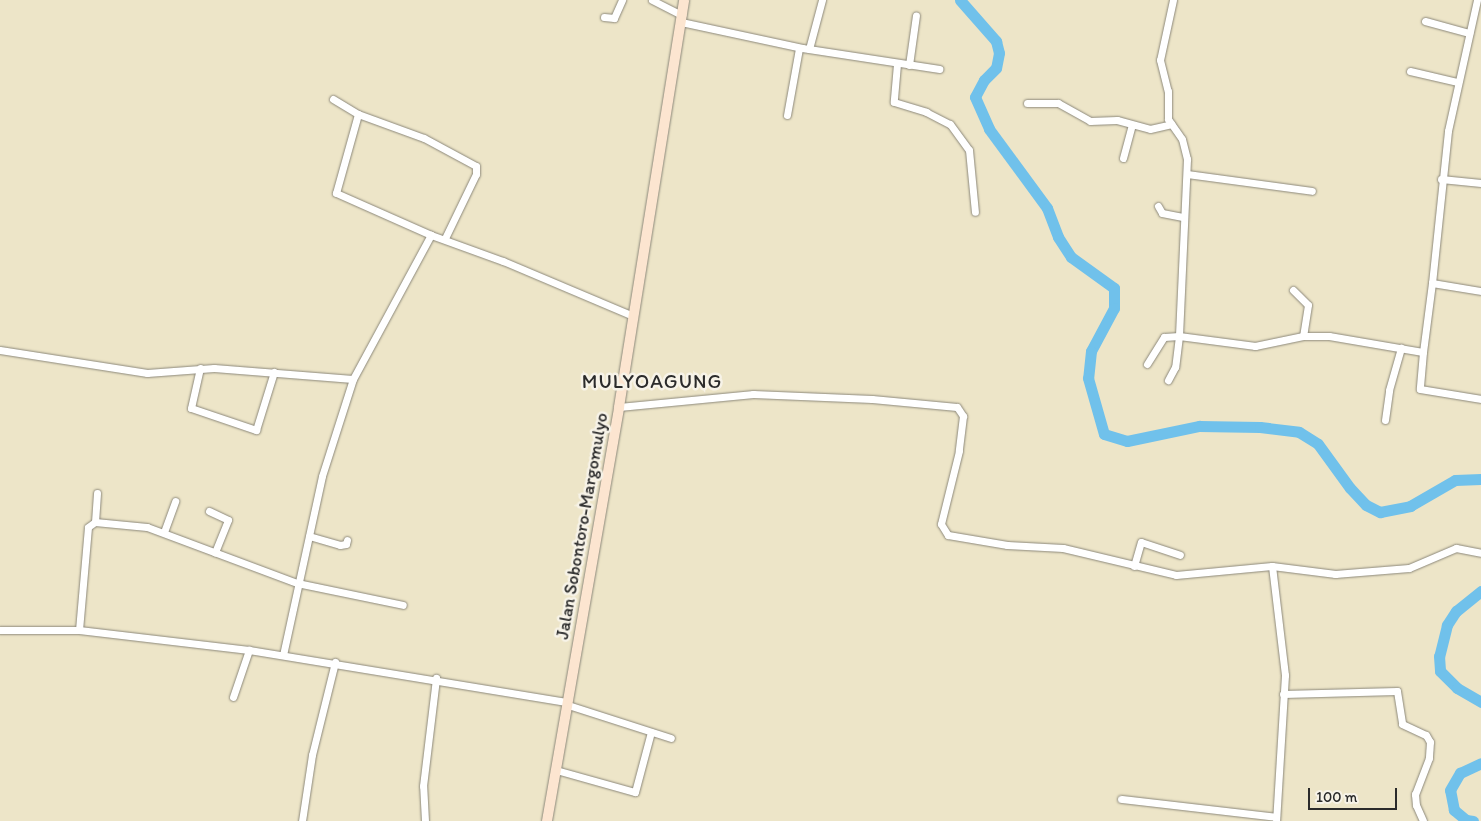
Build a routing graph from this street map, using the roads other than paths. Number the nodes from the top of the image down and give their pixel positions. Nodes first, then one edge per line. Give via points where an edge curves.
1 (622, 0) edge
2 (652, 0) edge
3 (684, 0) edge
4 (822, 0) edge
5 (1164, 0) edge
6 (1173, 0) edge
7 (1477, 0) edge
8 (916, 15) dead end
9 (604, 17) dead end
10 (681, 19) junction
11 (1425, 21) dead end
12 (1469, 33) junction
13 (799, 48) junction
14 (809, 50) junction
15 (897, 64) junction
16 (909, 65) junction
17 (939, 69) dead end
18 (1410, 71) dead end
19 (1457, 82) junction
20 (333, 99) dead end
21 (1027, 103) dead end
22 (358, 114) junction
23 (787, 116) dead end
24 (1171, 124) junction
25 (1132, 125) junction
26 (1124, 158) dead end
27 (1186, 174) junction
28 (1441, 179) junction
29 (1481, 183) edge
30 (1312, 191) dead end
31 (1158, 206) dead end
32 (975, 212) dead end
33 (1183, 217) junction
34 (431, 235) junction
35 (445, 238) junction
36 (1432, 284) junction
37 (1293, 290) dead end
38 (1481, 291) edge
39 (633, 316) junction
40 (1179, 336) junction
41 (1303, 336) junction
42 (1402, 348) junction
43 (0, 350) edge
44 (1423, 352) junction
45 (1147, 364) dead end
46 (200, 368) junction
47 (274, 372) junction
48 (353, 379) junction
49 (1168, 380) dead end
50 (1481, 399) edge
51 (619, 407) junction
52 (1385, 420) dead end
53 (97, 492) dead end
54 (175, 501) dead end
55 (209, 511) dead end
56 (95, 522) junction
57 (164, 532) junction
58 (309, 536) junction
59 (347, 540) dead end
60 (216, 553) junction
61 (1481, 553) edge
62 (1180, 554) dead end
63 (1134, 566) junction
64 (1272, 566) junction
65 (297, 583) junction
66 (403, 605) dead end
67 (4, 629) edge
68 (79, 630) junction
69 (249, 650) junction
70 (283, 654) junction
71 (335, 662) junction
72 (436, 678) junction
73 (1283, 694) junction
74 (233, 697) dead end
75 (568, 704) junction
76 (651, 732) junction
77 (671, 738) dead end
78 (556, 770) junction
79 (1121, 799) dead end
80 (1276, 819) edge
81 (302, 821) edge
82 (425, 821) edge
83 (547, 821) edge
84 (1423, 821) edge

1 - 9 street via 614,18
2 - 10 street
3 - 10 street, Jalan Sobontoro-Margomulyo
4 - 14 street
5 - 6 street
6 - 24 street via 1160,60 1168,86 1167,114
7 - 12 street
8 - 16 street
10 - 13 street
10 - 39 street, Jalan Sobontoro-Margomulyo
11 - 12 street
12 - 19 street
13 - 14 street
13 - 23 street
14 - 15 street
15 - 16 street
15 - 32 street via 894,102 950,124 969,150
16 - 17 street
18 - 19 street
19 - 28 street
20 - 22 street
21 - 25 street via 1058,103 1090,121 1117,120
22 - 34 street via 336,193
22 - 35 street via 424,138 476,166 476,174
24 - 25 street via 1150,129
24 - 27 street via 1185,148
25 - 26 street
27 - 30 street
27 - 33 street
28 - 29 street
28 - 36 street
31 - 33 street via 1162,213
33 - 40 street
34 - 35 street
34 - 48 street
35 - 39 street
36 - 38 street
36 - 44 street
37 - 41 street via 1308,304
39 - 51 street, Jalan Sobontoro-Margomulyo
40 - 41 street via 1255,346
40 - 45 street via 1164,337
40 - 49 street via 1175,368
41 - 42 street via 1338,337
42 - 44 street
42 - 52 street via 1389,390
43 - 46 street via 147,373
44 - 50 street via 1420,389
46 - 47 street
46 - 47 street via 191,408 256,430
47 - 48 street
48 - 58 street via 322,476
51 - 63 street via 753,394 863,398 957,407 962,412 962,426 957,466 942,519 945,533 1001,544 1062,548
51 - 75 street, Jalan Sobontoro-Margomulyo
53 - 56 street
54 - 57 street
55 - 60 street via 228,520
56 - 57 street
56 - 68 street via 88,527
57 - 60 street
58 - 59 street via 344,545
58 - 65 street
60 - 65 street
61 - 64 street via 1456,548 1409,568 1335,574
62 - 63 street via 1141,542
63 - 64 street via 1182,575
64 - 73 street via 1285,675
65 - 66 street
65 - 70 street
67 - 68 street
68 - 69 street
69 - 70 street
69 - 74 street
70 - 71 street
71 - 72 street
71 - 81 street via 312,755
72 - 75 street
72 - 82 street via 423,786
73 - 80 street
73 - 84 street via 1396,690 1402,724 1426,735 1430,742 1429,758 1416,794 1416,805
75 - 76 street
75 - 78 street, Jalan Sobontoro-Margomulyo
76 - 77 street
76 - 78 street via 635,792
78 - 83 street, Jalan Sobontoro-Margomulyo
79 - 80 street

